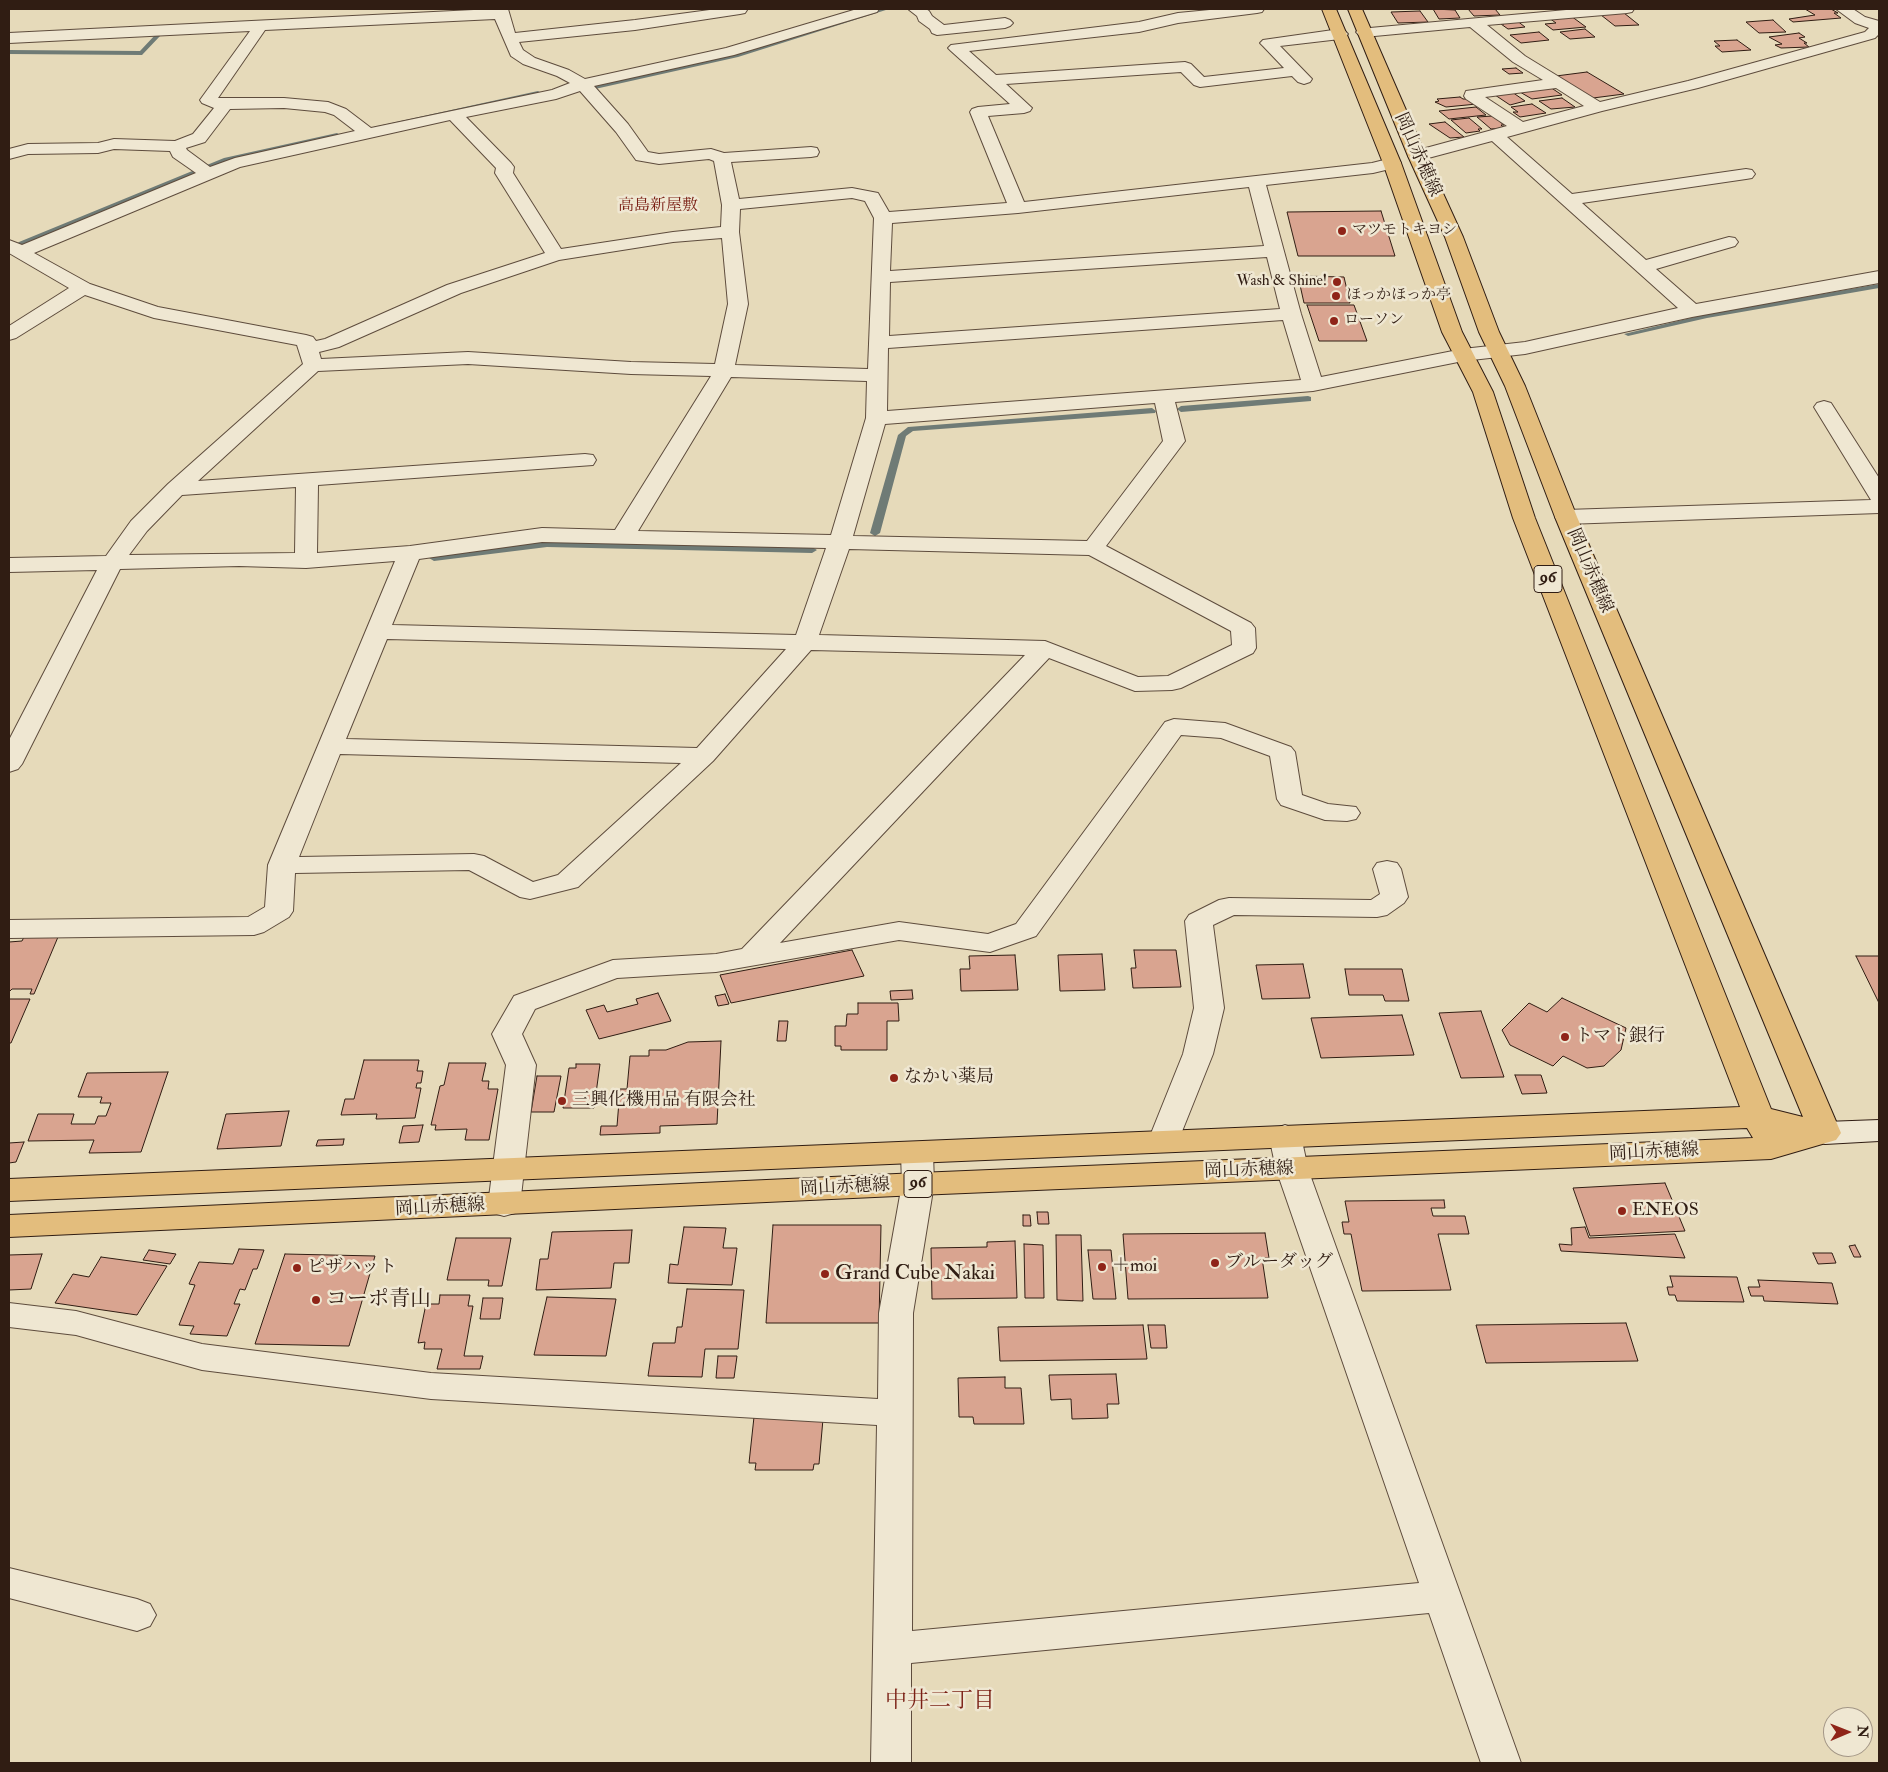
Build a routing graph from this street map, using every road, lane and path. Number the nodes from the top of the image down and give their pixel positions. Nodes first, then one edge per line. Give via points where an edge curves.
1 (915, 9) edge
2 (1257, 9) edge
3 (1329, 9) edge
4 (1355, 9) edge
5 (1627, 9) edge
6 (1636, 9) edge
7 (1843, 9) edge
8 (864, 10) edge
9 (501, 11) edge
10 (744, 12) edge
11 (1171, 13) edge
12 (1513, 13) edge
13 (1020, 21) dead end
14 (1473, 22) junction
15 (1879, 26) edge
16 (260, 27) junction
17 (942, 30) junction
18 (1364, 32) junction
19 (1340, 34) junction
20 (9, 38) edge
21 (510, 38) junction
22 (956, 48) junction
23 (994, 80) junction
24 (583, 84) junction
25 (1559, 84) junction
26 (225, 104) junction
27 (1598, 107) junction
28 (454, 114) junction
29 (1522, 129) junction
30 (365, 131) junction
31 (1496, 136) junction
32 (177, 146) junction
33 (811, 152) dead end
34 (9, 154) edge
35 (1417, 156) junction
36 (722, 158) junction
37 (1392, 163) junction
38 (204, 171) junction
39 (1746, 174) dead end
40 (1256, 181) junction
41 (1568, 200) junction
42 (730, 204) junction
43 (1018, 208) junction
44 (883, 218) junction
45 (730, 232) junction
46 (1729, 242) dead end
47 (1275, 251) junction
48 (16, 252) edge
49 (556, 255) junction
50 (1642, 267) junction
51 (881, 277) junction
52 (1879, 277) edge
53 (83, 288) junction
54 (1692, 312) junction
55 (1291, 314) junction
56 (9, 334) edge
57 (879, 343) junction
58 (1499, 351) junction
59 (1463, 354) junction
60 (311, 357) junction
61 (724, 371) junction
62 (878, 375) junction
63 (1313, 385) junction
64 (1164, 398) junction
65 (1824, 407) dead end
66 (876, 418) junction
67 (585, 460) dead end
68 (307, 480) junction
69 (176, 489) junction
70 (1879, 495) edge
71 (1879, 506) edge
72 (1566, 517) junction
73 (624, 536) junction
74 (840, 542) junction
75 (1093, 548) junction
76 (410, 553) junction
77 (306, 561) junction
78 (112, 563) junction
79 (9, 565) edge
80 (379, 632) junction
81 (805, 642) junction
82 (1045, 648) junction
83 (332, 746) junction
84 (704, 756) junction
85 (9, 764) edge
86 (1347, 813) dead end
87 (282, 865) junction
88 (1387, 869) dead end
89 (9, 929) edge
90 (753, 955) junction
91 (1759, 1116) junction
92 (1879, 1130) edge
93 (1826, 1133) junction
94 (1285, 1136) junction
95 (1164, 1141) junction
96 (1771, 1148) junction
97 (917, 1169) junction
98 (1292, 1169) junction
99 (510, 1170) junction
100 (9, 1190) edge
101 (504, 1205) junction
102 (9, 1226) edge
103 (9, 1315) edge
104 (895, 1412) junction
105 (9, 1583) edge
106 (1442, 1596) junction
107 (138, 1615) dead end
108 (892, 1648) junction
109 (891, 1763) edge
110 (1501, 1763) edge

1 - 17 street
2 - 11 street
3 - 19 main road, 岡山赤穂線 / 96
4 - 18 main road, 岡山赤穂線 / 96
5 - 6 street
5 - 12 street
7 - 15 street via 1860,20
8 - 24 street via 729,52
9 - 16 street
9 - 21 street
10 - 21 street
11 - 22 street via 1139,27
12 - 14 street
13 - 17 street
14 - 18 street
14 - 25 street via 1519,59
15 - 27 street via 1870,35 1692,85
16 - 20 street
16 - 26 street via 208,100
17 - 22 street via 937,30
18 - 35 main road, 岡山赤穂線 / 96
19 - 23 street via 1268,44 1301,76 1200,82 1185,66
19 - 37 main road, 岡山赤穂線 / 96
21 - 24 street via 516,53
22 - 23 street
23 - 43 street via 1024,108 978,112
24 - 28 street via 556,94
24 - 36 street via 642,156 659,159 711,154
25 - 27 street
25 - 29 street via 1472,94
26 - 30 street via 284,103 328,107
26 - 32 street via 199,138
27 - 29 street
28 - 30 street
28 - 49 street via 505,167 504,172
29 - 31 street
30 - 38 street
31 - 35 street
31 - 41 street
32 - 34 street via 114,144 98,148 28,149
32 - 38 street via 179,153
33 - 36 street
35 - 58 main road, 岡山赤穂線 / 96 via 1454,237
36 - 42 street
37 - 40 street
37 - 59 main road, 岡山赤穂線 / 96 via 1452,332
38 - 48 street
39 - 41 street
40 - 43 street
40 - 47 street
41 - 50 street
42 - 44 street via 852,193 872,197
42 - 45 street
43 - 44 street
44 - 51 street
45 - 49 street via 673,237
45 - 61 street via 738,304
46 - 50 street
47 - 51 street
47 - 55 street
48 - 53 street
49 - 60 street via 454,289 332,343
50 - 54 street
51 - 57 street
52 - 54 street
53 - 56 street
53 - 60 street via 154,312 306,341
54 - 58 street
55 - 57 street
55 - 63 street
57 - 62 street
58 - 59 street
58 - 72 main road, 岡山赤穂線 / 96
59 - 63 street
59 - 91 main road, 岡山赤穂線 / 96 via 1482,392 1524,518
60 - 61 street via 468,358
60 - 69 street
61 - 62 street
61 - 73 street
62 - 66 street
63 - 64 street
64 - 66 street
64 - 75 street via 1174,441
65 - 70 street
66 - 74 street
67 - 68 street
68 - 69 street
68 - 77 street
69 - 78 street via 138,526
71 - 72 street
72 - 93 main road, 岡山赤穂線 / 96
73 - 74 street
73 - 76 street via 542,535
74 - 75 street
74 - 81 street
75 - 82 street via 1243,628 1244,648 1172,683 1136,684
76 - 77 street
76 - 80 street
77 - 78 street via 239,558
78 - 79 street
78 - 85 street
80 - 81 street
80 - 83 street
81 - 82 street
81 - 84 street
82 - 90 street
83 - 84 street
83 - 87 street
84 - 87 street via 568,881 530,891 474,862
86 - 90 street via 1325,812 1290,799 1282,752 1224,731 1174,727 1026,930 990,944 899,931
87 - 89 street via 279,911 254,926
88 - 95 street via 1394,897 1376,909 1229,906 1200,921 1209,1008 1198,1054
90 - 99 street via 716,963 614,969 524,1003 507,1034 521,1065
91 - 93 main road, 岡山赤穂線 / 96
91 - 94 main road, 岡山赤穂線 / 96
91 - 96 main road, 岡山赤穂線 / 96
92 - 93 street
93 - 96 main road, 岡山赤穂線 / 96
94 - 95 main road, 岡山赤穂線 / 96
94 - 98 street
95 - 97 main road, 岡山赤穂線 / 96
96 - 98 main road, 岡山赤穂線 / 96
97 - 98 main road, 岡山赤穂線 / 96
97 - 99 main road, 岡山赤穂線 / 96
97 - 101 main road, 岡山赤穂線 / 96
97 - 104 street via 896,1313
98 - 106 street
99 - 100 main road, 岡山赤穂線 / 96
99 - 101 street
101 - 102 main road, 岡山赤穂線 / 96
103 - 104 street via 76,1323 202,1356 431,1386
104 - 108 street
105 - 107 street
106 - 108 street
106 - 110 street
108 - 109 street

